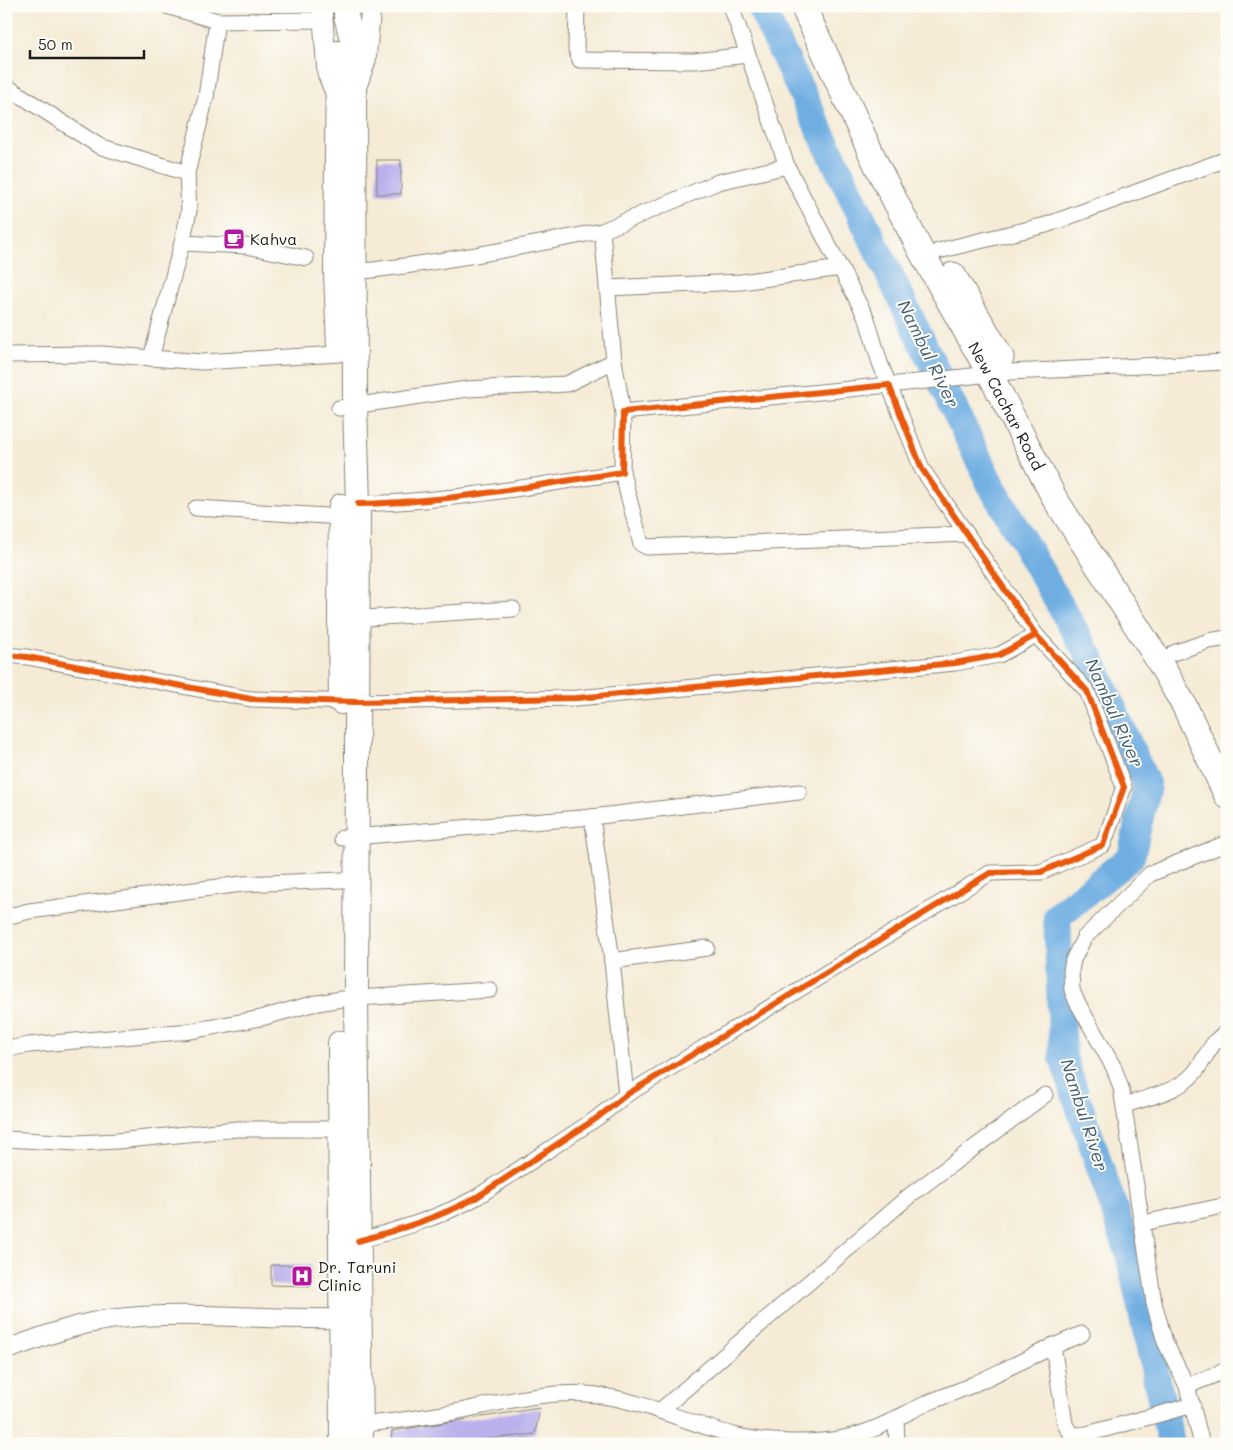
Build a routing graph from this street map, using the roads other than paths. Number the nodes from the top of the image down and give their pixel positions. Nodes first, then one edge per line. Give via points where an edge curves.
1 (168, 6) edge
2 (372, 6) edge
3 (577, 6) edge
4 (731, 6) edge
5 (803, 6) edge
6 (821, 6) edge
7 (346, 11) edge
8 (323, 13) edge
9 (216, 21) junction
10 (748, 56) junction
11 (6, 86) edge
12 (345, 96) junction
13 (1227, 159) edge
14 (787, 166) junction
15 (187, 173) junction
16 (602, 231) junction
17 (182, 243) junction
18 (938, 251) junction
19 (306, 258) dead end
20 (841, 268) junction
21 (354, 272) junction
22 (607, 288) junction
23 (339, 354) junction
24 (6, 355) edge
25 (151, 358) junction
26 (614, 361) junction
27 (1227, 362) edge
28 (996, 373) junction
29 (889, 385) junction
30 (347, 407) junction
31 (623, 412) junction
32 (622, 472) junction
33 (196, 508) dead end
34 (350, 510) junction
35 (967, 534) junction
36 (513, 609) dead end
37 (349, 619) junction
38 (1036, 635) junction
39 (1227, 638) edge
40 (1172, 653) junction
41 (6, 655) edge
42 (349, 702) junction
43 (1227, 756) edge
44 (799, 792) dead end
45 (1227, 796) edge
46 (592, 817) junction
47 (350, 838) junction
48 (1227, 843) edge
49 (343, 880) junction
50 (6, 917) edge
51 (707, 948) dead end
52 (612, 961) junction
53 (490, 990) dead end
54 (348, 998) junction
55 (1227, 1032) edge
56 (6, 1049) edge
57 (626, 1095) junction
58 (1045, 1095) dead end
59 (1125, 1105) junction
60 (340, 1129) junction
61 (6, 1139) edge
62 (1227, 1205) edge
63 (1143, 1224) junction
64 (358, 1241) junction
65 (350, 1319) junction
66 (1082, 1334) dead end
67 (1053, 1345) junction
68 (6, 1350) edge
69 (1227, 1370) edge
70 (1187, 1386) junction
71 (1189, 1407) junction
72 (662, 1410) junction
73 (896, 1418) junction
74 (360, 1434) edge
75 (342, 1444) edge
76 (897, 1444) edge
77 (1202, 1444) edge

1 - 9 street
2 - 12 street via 366,61
3 - 10 street via 576,49 580,60 694,61
4 - 10 street
5 - 28 highway, New Cachar Road via 881,174 922,253
6 - 18 highway, New Cachar Road via 892,162
7 - 12 main road via 338,45 345,66
8 - 9 street
8 - 12 street via 327,73
9 - 15 street via 206,97
10 - 14 street
11 - 15 street via 99,146
12 - 21 main road
12 - 23 main road via 336,273
13 - 18 street via 1046,225
14 - 16 street via 718,182
14 - 20 street
15 - 17 street via 188,211
16 - 21 street via 493,252
16 - 22 street
17 - 19 street via 246,246
17 - 25 street
18 - 28 highway, New Cachar Road via 976,312
20 - 22 street via 741,282
20 - 29 street via 868,319
21 - 30 main road
22 - 26 street
23 - 25 street via 202,362
23 - 30 main road
24 - 25 street via 101,354
26 - 30 street via 567,384 467,389
26 - 31 street
27 - 28 street
28 - 29 street
28 - 40 highway, New Cachar Road
28 - 45 highway, New Cachar Road via 1055,499 1157,658 1184,705
29 - 31 street
29 - 35 street via 922,469
30 - 34 main road
31 - 32 street
32 - 34 street via 498,492 382,503
32 - 35 street via 641,544 647,547
33 - 34 street
34 - 37 main road
35 - 38 street
36 - 37 street
37 - 42 main road
38 - 42 street via 999,654 955,663 577,698
38 - 57 street via 1087,691 1124,787 1103,845 1041,872 990,873
39 - 40 street
40 - 43 highway, New Cachar Road
41 - 42 street via 251,699
42 - 47 main road
44 - 46 street
46 - 47 street
46 - 52 street
47 - 49 main road
47 - 54 main road
48 - 59 street via 1150,874 1084,938 1073,960 1071,980 1076,1000 1114,1068
49 - 50 street via 233,886 28,911
49 - 54 main road
51 - 52 street
52 - 57 street
53 - 54 street
54 - 56 street via 191,1031
54 - 60 main road
54 - 64 main road
55 - 59 street via 1209,1048 1195,1072 1184,1083
57 - 64 street via 504,1180 456,1209
58 - 72 street via 908,1196
59 - 63 street
60 - 61 street via 237,1129 77,1143
60 - 65 main road
62 - 63 street
63 - 70 street via 1156,1311 1165,1342
64 - 65 main road
65 - 68 street via 156,1315 111,1319 66,1328
65 - 74 main road
65 - 75 main road
66 - 67 street
67 - 71 street via 1065,1424 1072,1434 1087,1434
67 - 73 street
69 - 70 street
70 - 71 street
71 - 77 street
72 - 73 street via 708,1428 763,1440 843,1438 866,1432
72 - 74 street via 598,1395 553,1394 448,1413
73 - 76 street

